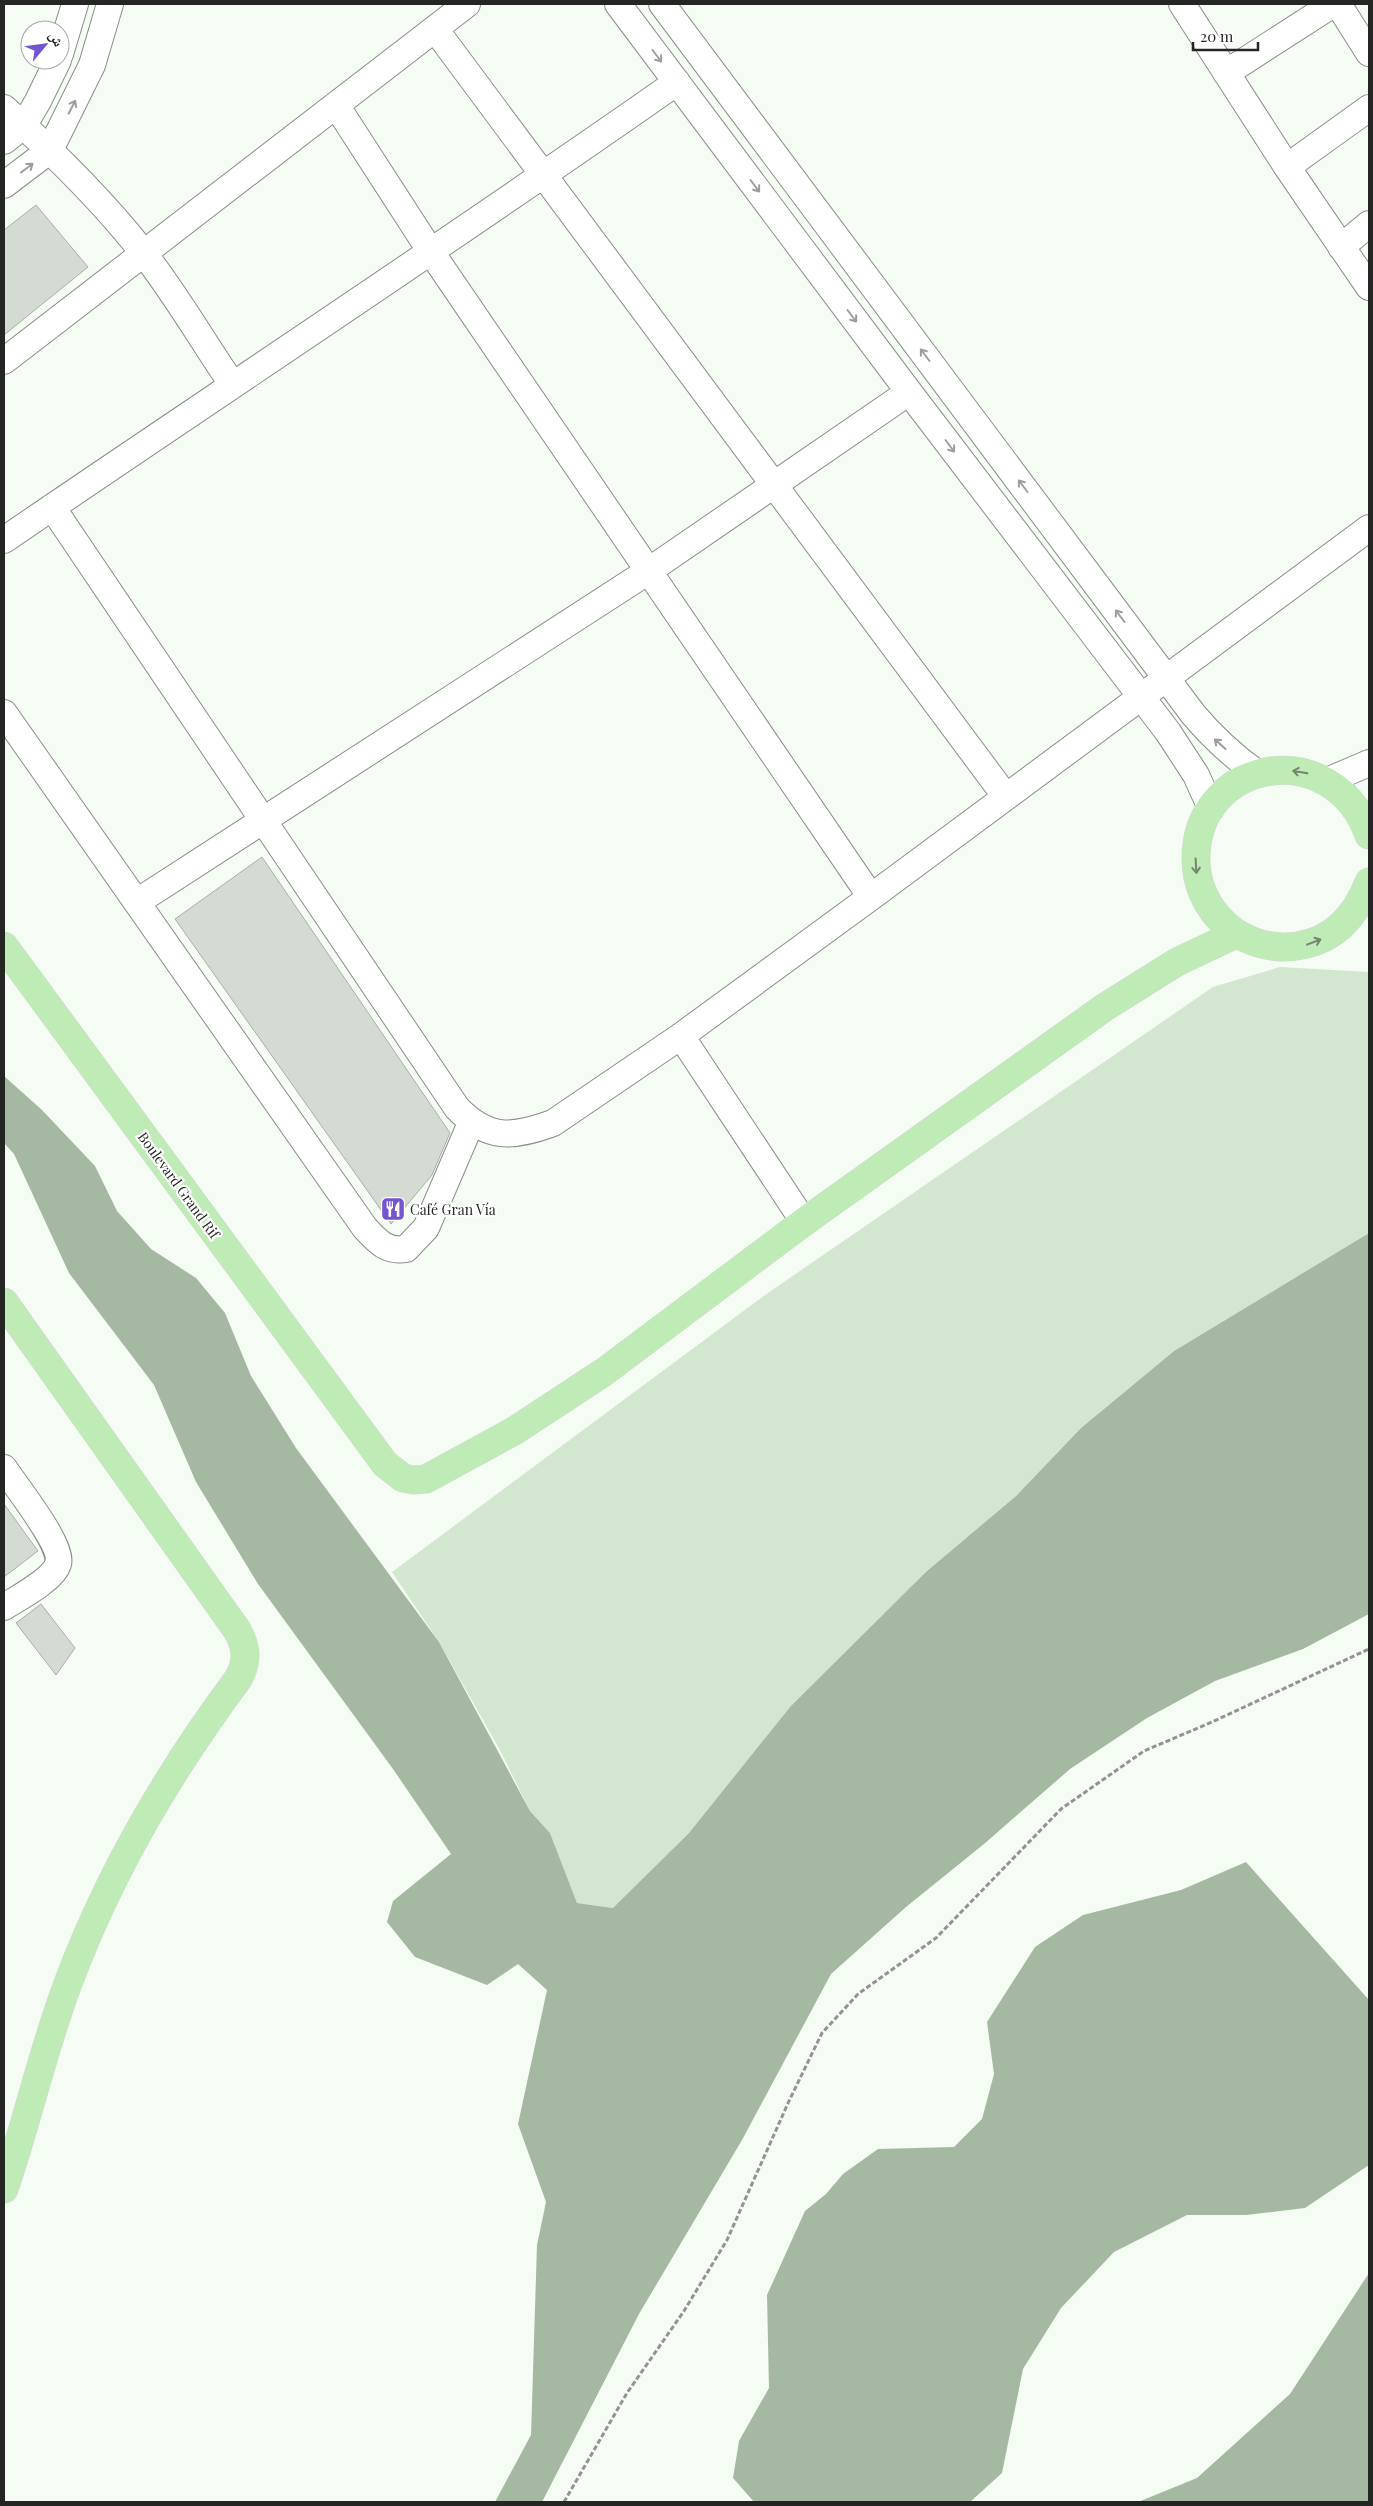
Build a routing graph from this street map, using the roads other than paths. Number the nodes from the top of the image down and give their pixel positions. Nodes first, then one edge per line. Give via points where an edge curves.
1 (75, 4) edge
2 (110, 4) edge
3 (467, 4) edge
4 (662, 4) edge
5 (1182, 4) edge
6 (1333, 4) edge
7 (1338, 4) edge
8 (632, 8) edge
9 (70, 21) edge
10 (435, 29) junction
11 (1369, 53) edge
12 (53, 70) edge
13 (1226, 73) junction
14 (677, 82) junction
15 (336, 105) junction
16 (4, 108) edge
17 (1369, 108) edge
18 (14, 133) edge
19 (50, 150) junction
20 (1287, 168) junction
21 (544, 176) junction
22 (4, 186) edge
23 (1369, 224) edge
24 (1341, 246) junction
25 (432, 252) junction
26 (143, 253) junction
27 (1369, 287) edge
28 (4, 361) edge
29 (232, 384) junction
30 (909, 392) junction
31 (772, 486) junction
32 (52, 507) junction
33 (1369, 528) edge
34 (4, 540) edge
35 (650, 570) junction
36 (1166, 678) junction
37 (1141, 696) junction
38 (4, 713) edge
39 (1369, 763) edge
40 (1258, 774) junction
41 (1327, 781) junction
42 (1006, 797) junction
43 (1211, 808) junction
44 (263, 819) junction
45 (1369, 836) edge
46 (1369, 882) edge
47 (871, 897) junction
48 (136, 902) junction
49 (1358, 923) edge
50 (1236, 934) junction
51 (4, 946) edge
52 (681, 1036) junction
53 (472, 1123) junction
54 (804, 1222) junction
55 (4, 1302) edge
56 (4, 1468) edge
57 (4, 1607) edge
58 (4, 2189) edge

1 - 9 street
19 -> 2 street via 92,65
3 - 10 street
36 -> 4 street
5 - 13 street
6 - 13 street
7 - 11 street
8 -> 14 street
10 - 15 street
10 - 21 street
12 - 18 street via 38,101
13 - 20 street
14 - 21 street
14 -> 30 street
15 - 25 street
15 - 26 street
16 - 18 street
17 - 20 street
18 - 19 street
22 -> 19 street
19 - 26 street
20 - 24 street
21 - 25 street
21 - 31 street via 673,347
23 - 24 street
24 - 27 street
25 - 29 street
25 - 35 street
26 - 28 street
26 - 29 street
29 - 32 street
30 - 31 street
30 -> 37 street
31 - 35 street
31 - 42 street
32 - 34 street
32 - 44 street
33 - 36 street
35 - 44 street
35 - 47 street
36 - 37 street
40 -> 36 street via 1211,736
37 - 42 street
37 - 43 street via 1182,753
38 - 48 street
39 - 41 street
41 -> 40 main road via 1305,772 1281,770
40 - 43 main road via 1232,787
41 - 45 main road via 1354,805
42 - 47 street
43 -> 50 main road via 1199,836 1196,873 1211,909
44 - 48 street
44 - 53 street via 457,1108
46 - 49 main road
47 - 52 street
48 - 53 street via 365,1228 388,1249 406,1249 426,1228
50 -> 49 main road via 1261,945 1284,948 1307,945
50 - 54 main road, Boulevard Grand Rif via 1177,962 1112,1002
51 - 54 main road, Boulevard Grand Rif via 355,1424 393,1472 414,1480 436,1474 506,1436 582,1388
52 - 53 street via 553,1123 503,1133 486,1131
52 - 54 street
55 - 58 main road via 237,1630 246,1654 244,1668 164,1788 101,1904 53,2027
56 - 57 street via 52,1539 59,1558 58,1566 45,1579

